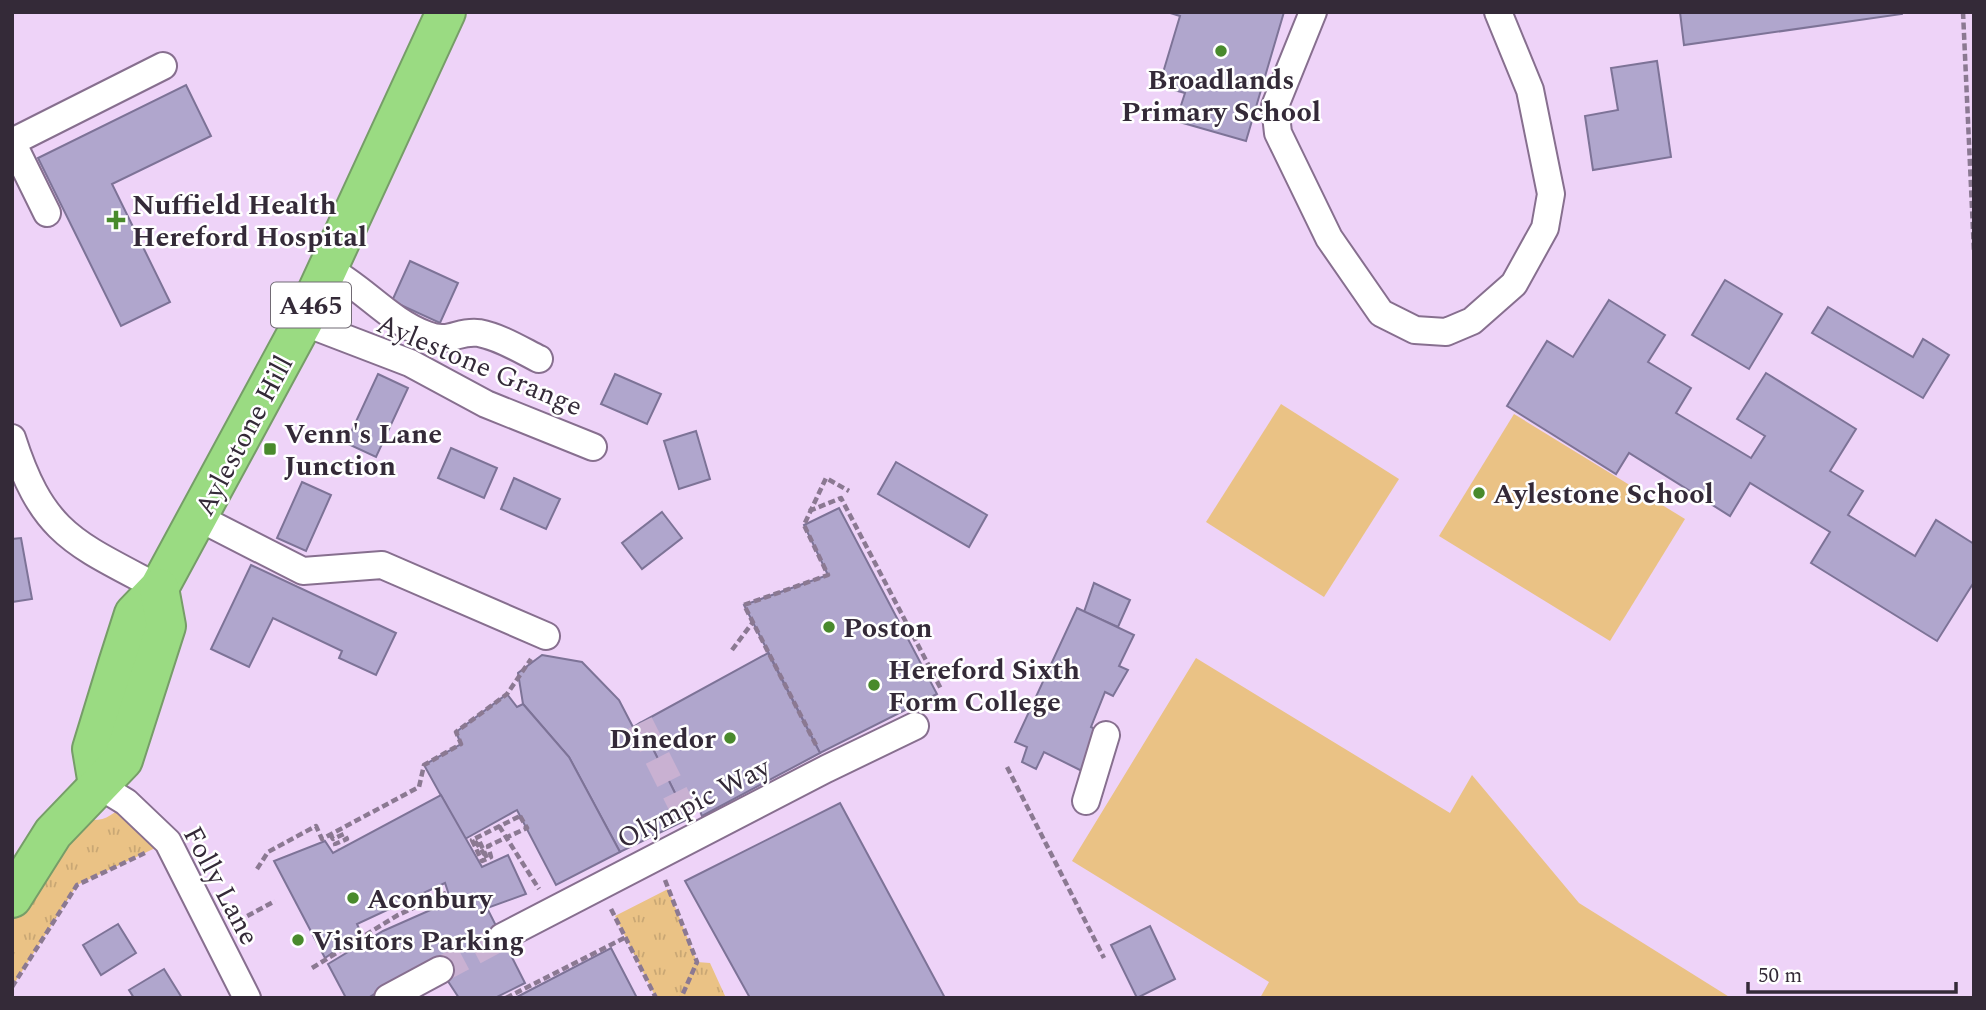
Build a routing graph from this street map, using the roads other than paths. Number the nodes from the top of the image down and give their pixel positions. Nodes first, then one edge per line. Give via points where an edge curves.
1 (446, 12) edge
2 (1313, 12) edge
3 (1498, 12) edge
4 (163, 66) dead end
5 (13, 141) edge
6 (47, 213) dead end
7 (328, 269) junction
8 (303, 322) junction
9 (540, 359) dead end
10 (12, 438) edge
11 (593, 447) dead end
12 (199, 518) junction
13 (159, 588) junction
14 (546, 636) road end
15 (915, 726) dead end
16 (1106, 735) dead end
17 (98, 785) junction
18 (1086, 801) dead end
19 (12, 898) edge
20 (502, 937) tunnel mouth
21 (440, 970) tunnel mouth
22 (247, 998) edge
23 (388, 998) edge

1 - 7 highway, Aylestone Hill / A465
2 - 3 street via 1276,106 1278,133 1329,238 1381,313 1415,330 1446,332 1472,321 1514,284 1545,228 1551,194 1530,90
4 - 5 street
5 - 6 street
7 - 8 highway, Aylestone Hill / A465
7 - 9 street via 356,284 397,321 425,335 450,340 479,333
8 - 11 street, Aylestone Grange via 411,363 486,404
8 - 12 highway, Aylestone Hill / A465
10 - 13 street via 34,497 51,520 80,546
12 - 13 highway, Aylestone Hill / A465
12 - 14 street via 303,572 382,565
13 - 17 highway, Aylestone Hill / A465 via 134,614 118,664 92,749
15 - 20 street, Olympic Way
16 - 18 street
17 - 19 highway via 53,833
17 - 22 street, Folly Lane via 126,802 168,842
21 - 23 street

